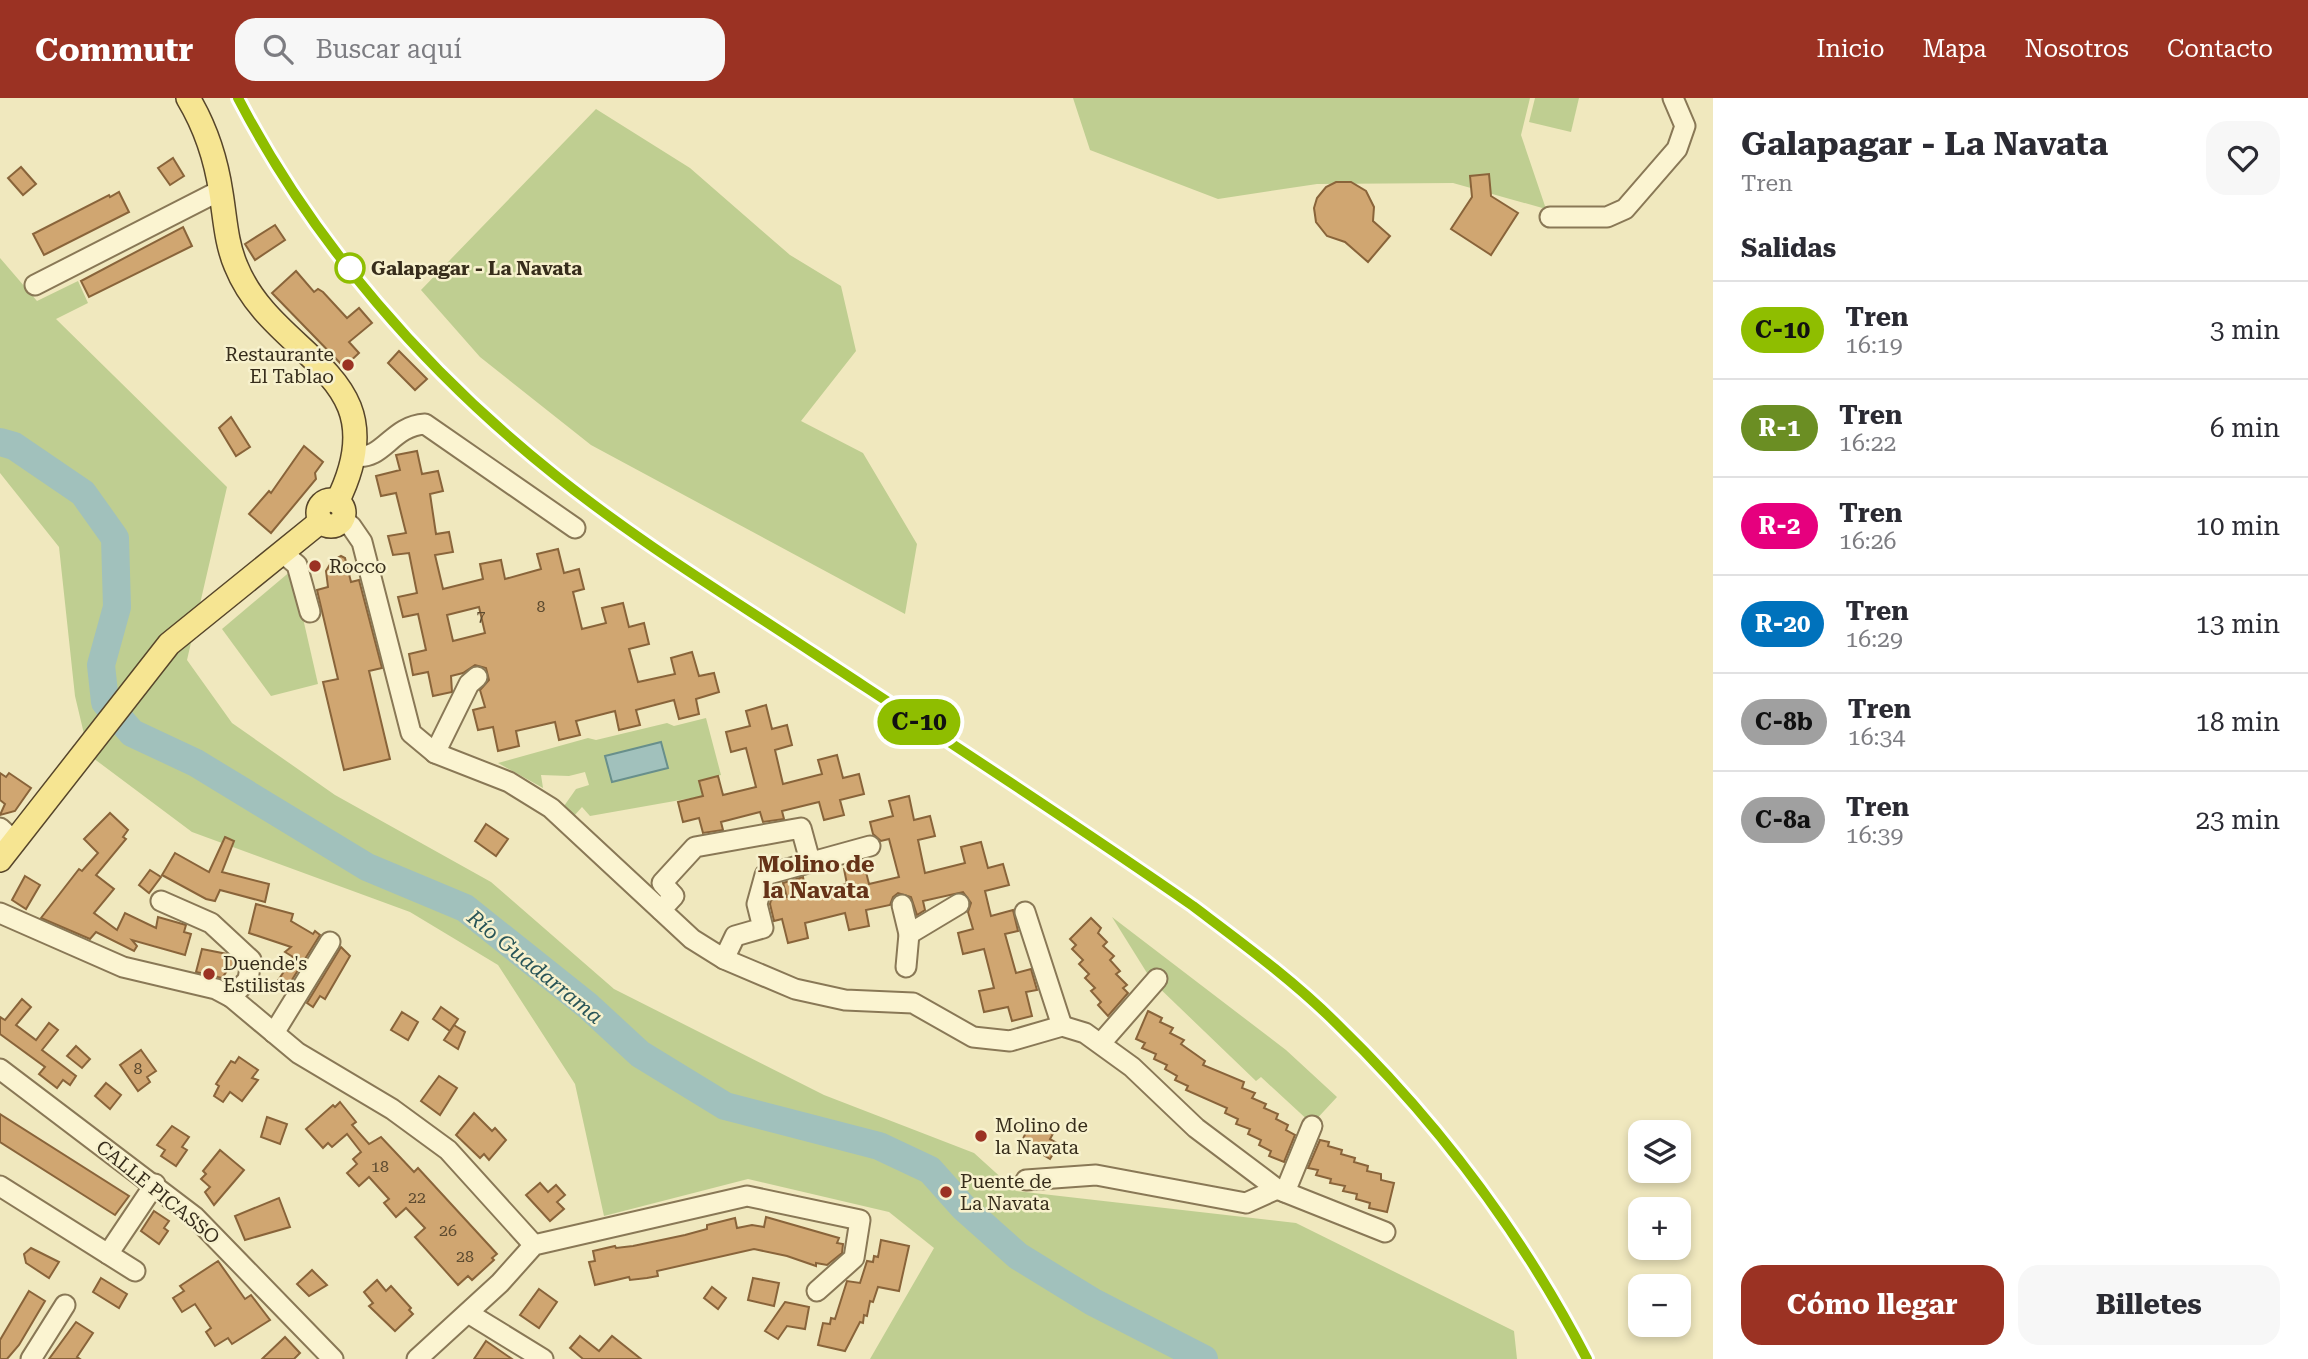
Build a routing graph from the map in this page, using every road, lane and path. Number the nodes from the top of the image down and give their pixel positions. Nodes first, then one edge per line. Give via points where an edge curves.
1 (188, 98) edge
2 (1673, 98) edge
3 (221, 191) junction
4 (1550, 217) dead end
5 (35, 285) dead end
6 (355, 456) junction
7 (333, 514) junction
8 (575, 528) dead end
9 (284, 554) junction
10 (310, 612) dead end
11 (477, 677) dead end
12 (435, 753) junction
13 (7, 834) edge
14 (870, 846) dead end
15 (0, 860) edge
16 (810, 861) junction
17 (161, 901) dead end
18 (960, 904) dead end
19 (902, 905) dead end
20 (661, 910) junction
21 (1025, 912) dead end
22 (0, 913) edge
23 (909, 934) junction
24 (330, 942) dead end
25 (724, 959) junction
26 (906, 967) dead end
27 (1157, 979) dead end
28 (232, 998) junction
29 (1062, 1026) junction
30 (274, 1033) junction
31 (1101, 1043) junction
32 (0, 1069) edge
33 (1312, 1126) dead end
34 (1026, 1180) dead end
35 (155, 1184) junction
36 (0, 1186) edge
37 (1281, 1191) junction
38 (1385, 1232) dead end
39 (534, 1245) junction
40 (108, 1254) junction
41 (135, 1271) dead end
42 (817, 1291) dead end
43 (65, 1305) dead end
44 (468, 1313) junction
45 (31, 1359) edge
46 (333, 1359) edge
47 (417, 1359) edge
48 (543, 1359) edge

1 - 3 main road via 206,133
2 - 4 street via 1685,126 1677,149 1625,209 1607,217
3 - 5 street
3 - 6 main road via 230,248 240,276 341,391 352,415
6 - 7 main road
6 - 8 street via 374,456 397,433 425,424
7 - 9 main road
7 - 12 street via 351,526 362,542 411,733
9 - 10 street via 297,565
9 - 13 main road via 169,644 83,753
11 - 12 street via 469,684
12 - 20 street via 509,782 551,808
13 - 15 main road
14 - 16 street
16 - 20 street via 801,828 695,847 662,883 674,895
16 - 25 street via 765,875 757,904 763,929 735,936
17 - 28 street via 211,923 251,960 248,981
18 - 23 street
19 - 23 street
20 - 25 street via 692,939
21 - 29 street
22 - 28 street via 122,967 216,989
23 - 26 street
24 - 30 street
25 - 29 street via 795,989 845,1000 913,1003 973,1037 1010,1041
27 - 31 street
28 - 30 street
29 - 31 street
30 - 39 street via 448,1150
31 - 37 street via 1196,1128
32 - 35 street, CALLE PICASSO
33 - 37 street
34 - 37 street via 1096,1175 1246,1203
35 - 40 street
35 - 46 street, CALLE PICASSO via 195,1217
36 - 40 street
37 - 38 street
39 - 42 street via 747,1196 860,1220 854,1258
39 - 44 street
40 - 41 street
43 - 45 street
44 - 47 street
44 - 48 street

